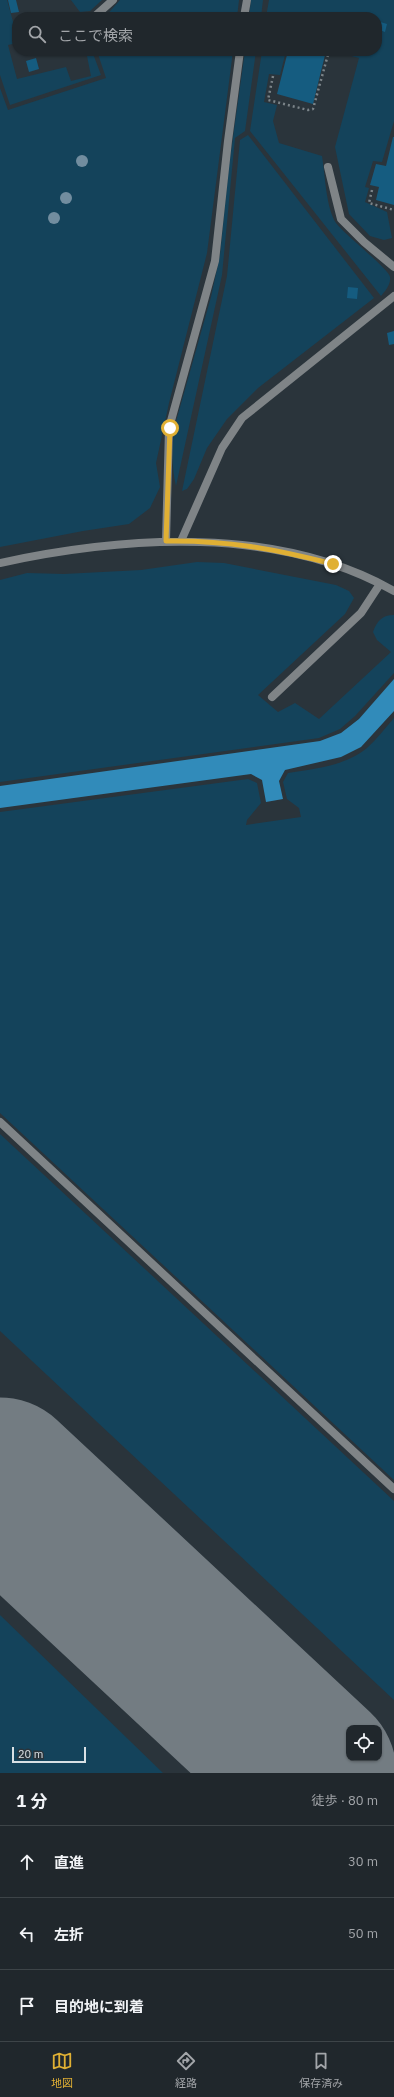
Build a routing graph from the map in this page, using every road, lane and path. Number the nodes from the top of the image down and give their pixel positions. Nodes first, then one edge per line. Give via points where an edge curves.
1 (113, 0) edge
2 (247, 0) edge
3 (100, 12) edge
4 (245, 12) edge
5 (239, 56) edge
6 (329, 56) edge
7 (273, 76) dead end
8 (328, 166) dead end
9 (372, 190) dead end
10 (394, 210) edge
11 (394, 266) edge
12 (394, 296) edge
13 (166, 541) junction
14 (181, 541) junction
15 (0, 563) edge
16 (380, 584) junction
17 (394, 591) edge
18 (272, 697) dead end
19 (0, 1122) edge
20 (394, 1489) edge

1 - 3 lane
2 - 4 lane
5 - 13 lane via 215,261 170,428
6 - 7 path via 313,109 268,100
8 - 11 lane via 341,219
9 - 10 path via 369,202
12 - 14 lane via 242,418 222,448
13 - 14 lane
13 - 15 lane via 50,552
14 - 16 lane via 223,542 279,550 333,564
16 - 17 lane
16 - 18 lane via 361,613
19 - 20 lane

